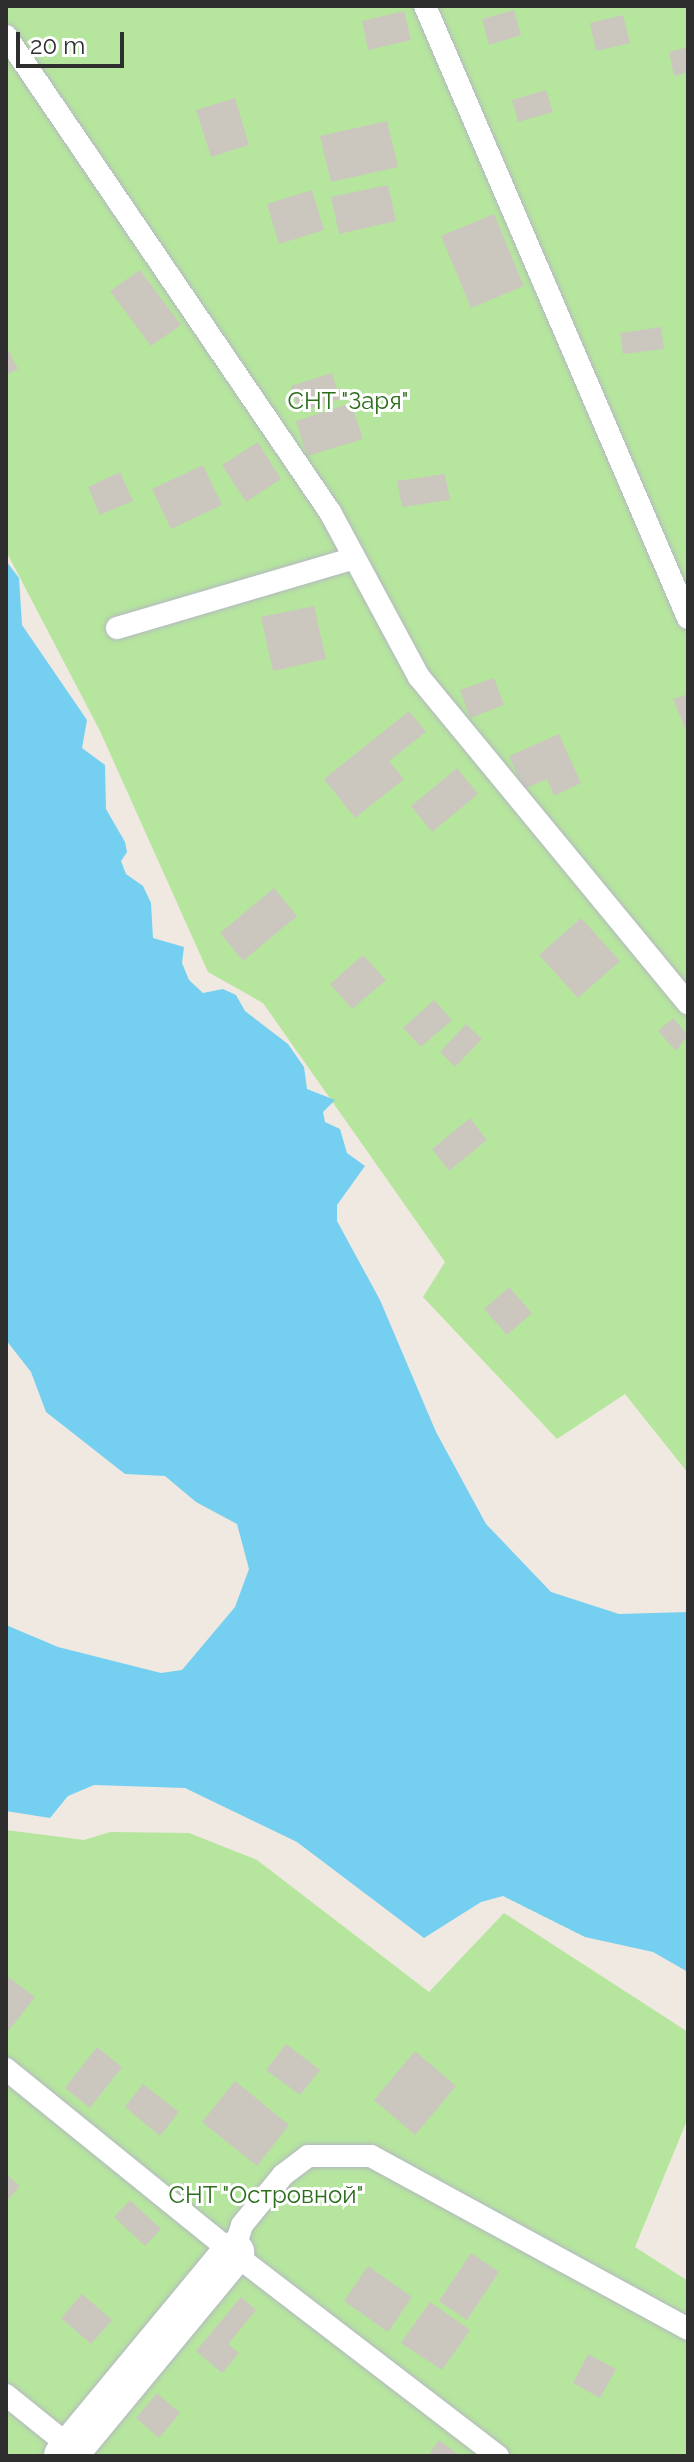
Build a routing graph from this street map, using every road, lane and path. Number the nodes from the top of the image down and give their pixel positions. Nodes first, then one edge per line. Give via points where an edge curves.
1 (425, 6) edge
2 (6, 36) edge
3 (351, 559) junction
4 (688, 618) edge
5 (117, 628) dead end
6 (688, 1003) edge
7 (6, 2069) edge
8 (233, 2253) junction
9 (688, 2329) edge
10 (6, 2395) edge
11 (73, 2453) edge
12 (498, 2456) edge

1 - 4 lane
2 - 3 lane via 330,512
3 - 5 lane
3 - 6 lane via 419,677
7 - 8 lane
8 - 9 lane via 242,2225 283,2175 308,2156 371,2156
8 - 11 street
8 - 12 lane
10 - 11 lane

